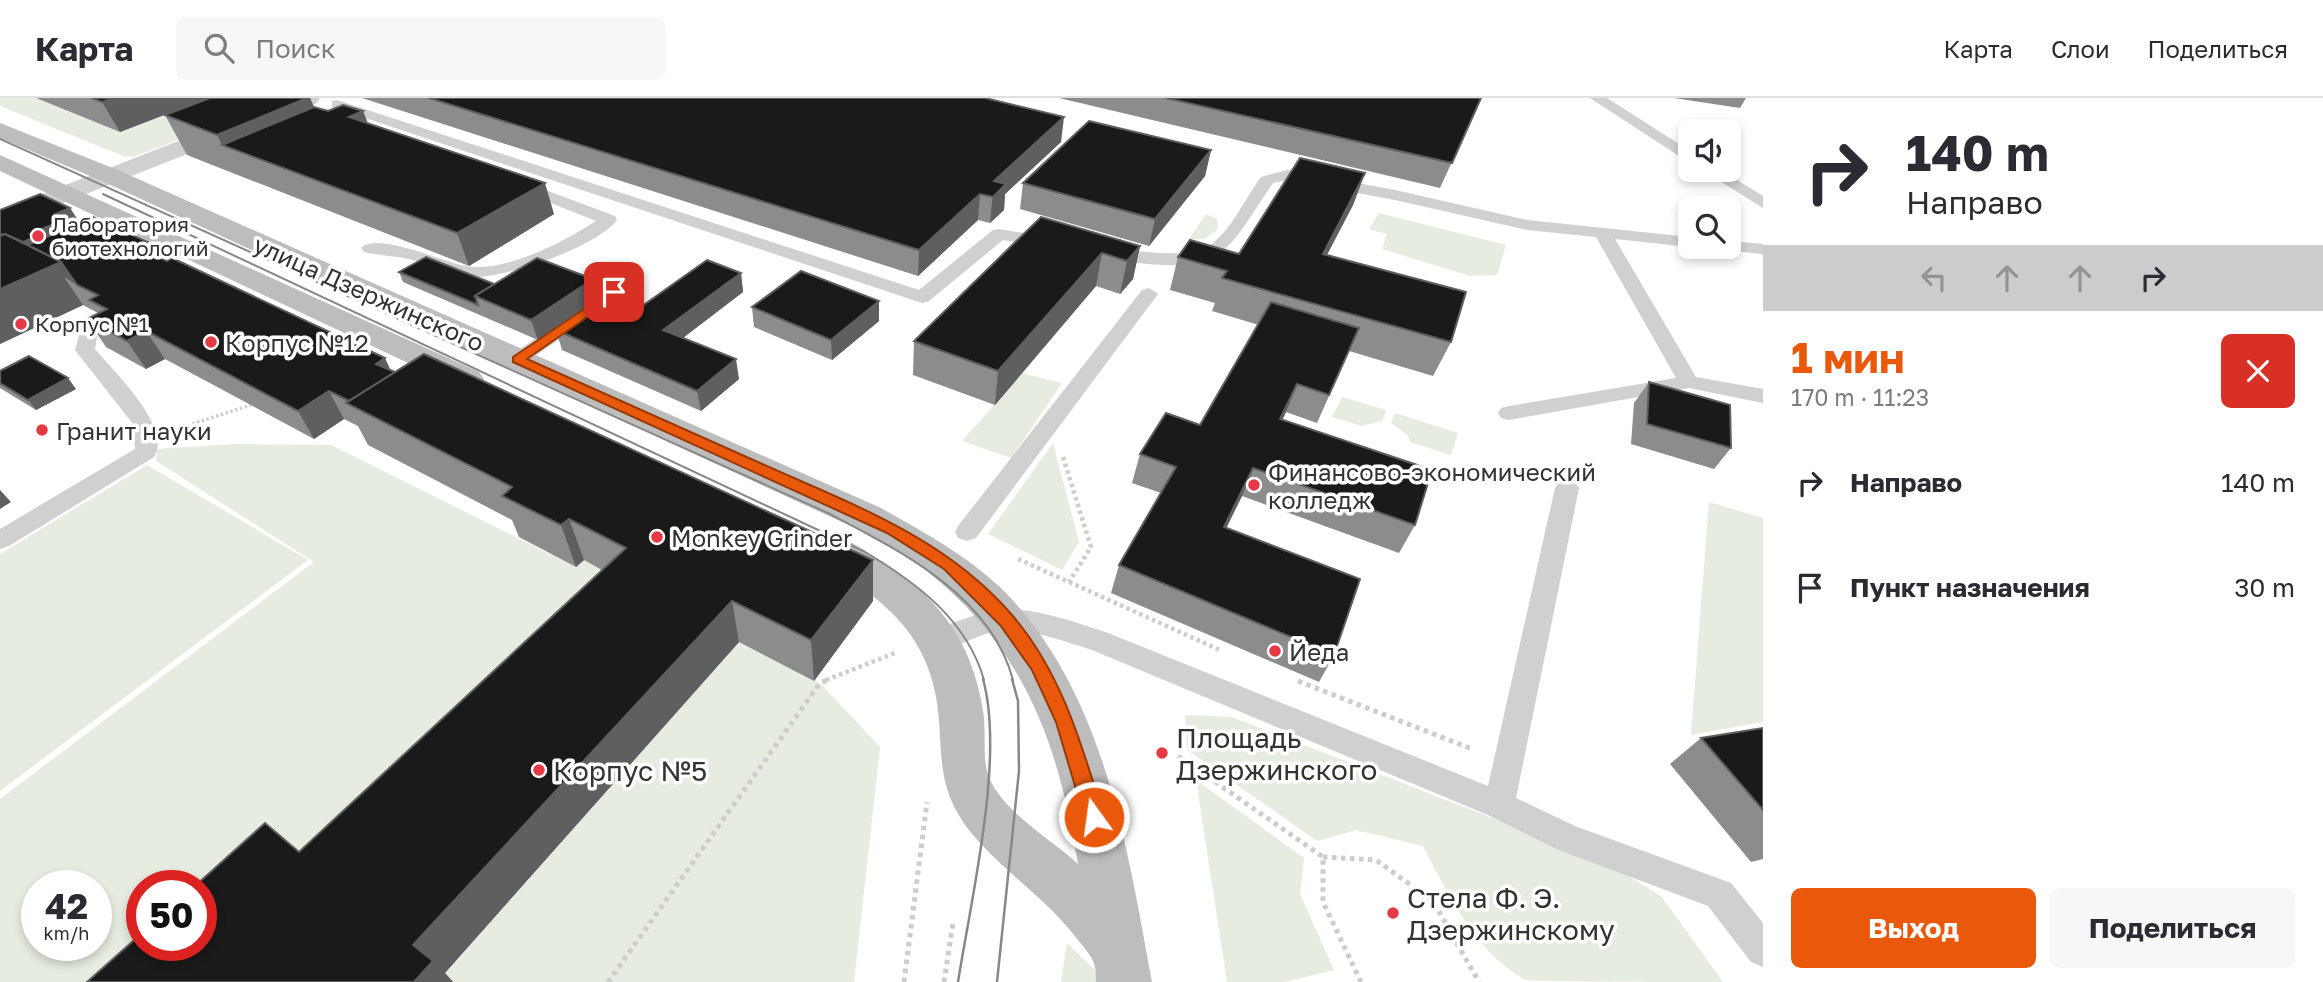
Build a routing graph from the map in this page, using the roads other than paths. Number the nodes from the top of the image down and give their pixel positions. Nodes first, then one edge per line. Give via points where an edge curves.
1 (1597, 98) edge
2 (319, 109) edge
3 (0, 130) edge
4 (1678, 149) edge
5 (0, 162) edge
6 (111, 176) junction
7 (497, 177) edge
8 (1729, 182) edge
9 (70, 192) junction
10 (1763, 203) edge
11 (30, 207) edge
12 (1602, 232) junction
13 (1678, 241) edge
14 (1064, 246) edge
15 (370, 247) dead end
16 (1741, 247) edge
17 (1763, 249) edge
18 (1090, 250) edge
19 (614, 292) dead end
20 (1149, 294) dead end
21 (110, 319) edge
22 (517, 359) junction
23 (1689, 383) junction
24 (499, 393) edge
25 (1763, 396) edge
26 (1509, 413) dead end
27 (1567, 488) dead end
28 (967, 532) dead end
29 (801, 535) edge
30 (0, 540) edge
31 (1006, 620) junction
32 (924, 644) junction
33 (1499, 805) junction
34 (1763, 950) edge
35 (1121, 966) edge

1 - 4 lane
2 - 6 street
2 - 14 lane via 922,296 999,234
3 - 6 main road, улица Дзержинского
5 - 9 main road, улица Дзержинского
6 - 9 street
6 - 22 main road, улица Дзержинского
7 - 15 lane via 609,220 588,235 527,262 475,272
8 - 10 lane
9 - 11 street
9 - 24 main road, улица Дзержинского
12 - 13 lane
12 - 18 lane via 1527,225 1287,175 1267,180 1219,247 1198,258 1143,260
12 - 23 lane
16 - 17 lane
19 - 22 lane
20 - 28 lane
21 - 30 lane via 89,329 85,351 144,423 146,452
22 - 31 main road, улица Дзержинского via 914,541 950,565
23 - 25 lane
23 - 26 lane
27 - 33 lane
29 - 32 main road, улица Дзержинского via 899,591 915,606
31 - 32 lane
31 - 33 lane via 1098,641
31 - 35 main road, улица Дзержинского via 1058,704 1089,793
32 - 35 main road, улица Дзержинского via 953,670 964,772 972,793 983,810 1092,913
33 - 34 lane via 1567,838 1719,894

